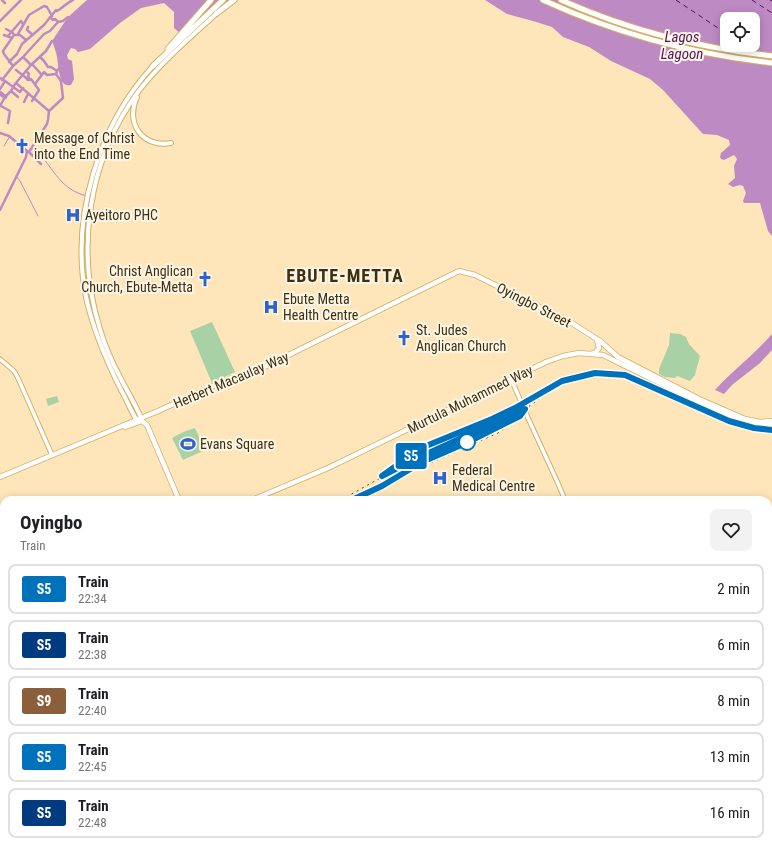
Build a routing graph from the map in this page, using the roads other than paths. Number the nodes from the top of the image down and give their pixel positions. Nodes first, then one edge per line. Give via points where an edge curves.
1 (211, 0) edge
2 (223, 0) edge
3 (230, 0) edge
4 (234, 0) edge
5 (542, 0) edge
6 (561, 0) edge
7 (216, 13) junction
8 (772, 56) edge
9 (772, 63) edge
10 (153, 66) junction
11 (143, 85) junction
12 (171, 143) dead end
13 (92, 186) junction
14 (456, 271) joint
15 (595, 338) junction
16 (608, 349) junction
17 (591, 354) junction
18 (603, 355) junction
19 (0, 358) edge
20 (512, 381) junction
21 (427, 419) junction
22 (139, 420) junction
23 (772, 421) edge
24 (772, 424) edge
25 (52, 455) junction
26 (0, 478) edge
27 (178, 496) edge
28 (262, 496) edge
29 (563, 496) edge

1 - 10 highway
2 - 10 highway
3 - 7 highway
4 - 7 highway
5 - 9 highway via 611,28 677,47
6 - 8 highway via 658,35 721,49
7 - 11 main road
10 - 13 main road via 129,96 112,126
11 - 12 main road via 133,106 135,126 148,141 156,144
11 - 13 main road via 111,138
13 - 22 main road via 88,208 87,260 93,304 108,351
14 - 15 highway, Oyingbo Street via 475,275 570,322
14 - 22 highway, Herbert Macaulay Way via 256,371 229,379
15 - 16 highway, Oyingbo Street
15 - 17 highway via 599,348
16 - 18 highway via 602,349
16 - 23 highway, Oyingbo Street via 645,372 738,417 753,421
17 - 18 highway, Murtula Muhammed Way
17 - 20 street via 561,359
17 - 21 highway, Murtula Muhammed Way via 572,354 551,360
18 - 24 highway via 727,416 751,424
19 - 25 street via 18,378
20 - 21 street
20 - 29 street, bridge
21 - 28 highway, Murtula Muhammed Way via 328,468
22 - 25 highway, Herbert Macaulay Way
22 - 26 highway, Herbert Macaulay Way
22 - 27 highway via 148,427
25 - 26 highway, Herbert Macaulay Way

